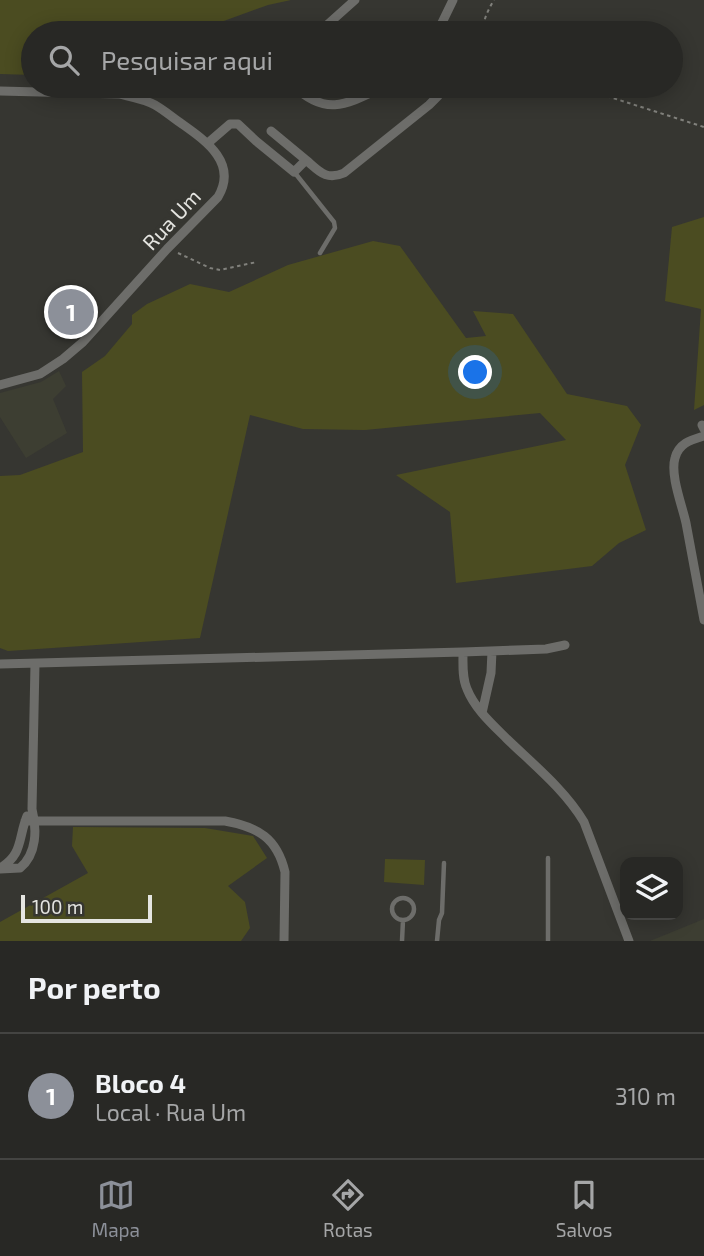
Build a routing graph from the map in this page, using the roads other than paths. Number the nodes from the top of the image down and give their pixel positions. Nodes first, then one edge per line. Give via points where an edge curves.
1 (355, 0) edge
2 (453, 0) edge
3 (331, 21) edge
4 (443, 21) edge
5 (0, 91) edge
6 (21, 91) edge
7 (136, 98) edge
8 (308, 98) edge
9 (358, 98) edge
10 (436, 98) edge
11 (271, 131) dead end
12 (208, 143) junction
13 (306, 160) junction
14 (294, 172) junction
15 (320, 253) dead end
16 (0, 385) edge
17 (704, 436) edge
18 (704, 620) edge
19 (565, 645) dead end
20 (492, 650) junction
21 (463, 652) junction
22 (0, 664) edge
23 (35, 664) junction
24 (482, 713) junction
25 (30, 821) junction
26 (548, 858) dead end
27 (444, 863) dead end
28 (0, 869) edge
29 (403, 920) junction
30 (284, 941) edge
31 (402, 941) edge
32 (438, 941) edge
33 (548, 941) edge
34 (629, 941) edge

1 - 3 street
2 - 4 street
5 - 6 street, Rua Um
7 - 12 street, Rua Um via 155,105
8 - 9 street via 331,105
10 - 13 street via 344,173 326,176
11 - 13 street
12 - 14 street via 230,124 239,124
12 - 16 street, Rua Um via 223,170 218,197 83,342 40,374
13 - 14 street
14 - 15 lane via 334,222
17 - 18 street via 681,446 674,471
19 - 20 street
20 - 21 street
20 - 24 street
21 - 23 street
21 - 24 street via 465,684
22 - 23 street
23 - 25 street
24 - 34 street via 574,806
25 - 28 street via 15,856
25 - 30 street via 214,821 252,828 272,842 283,861
26 - 33 lane
27 - 32 lane
29 - 29 lane via 413,915 414,907 404,897 392,906 393,914
29 - 31 lane

